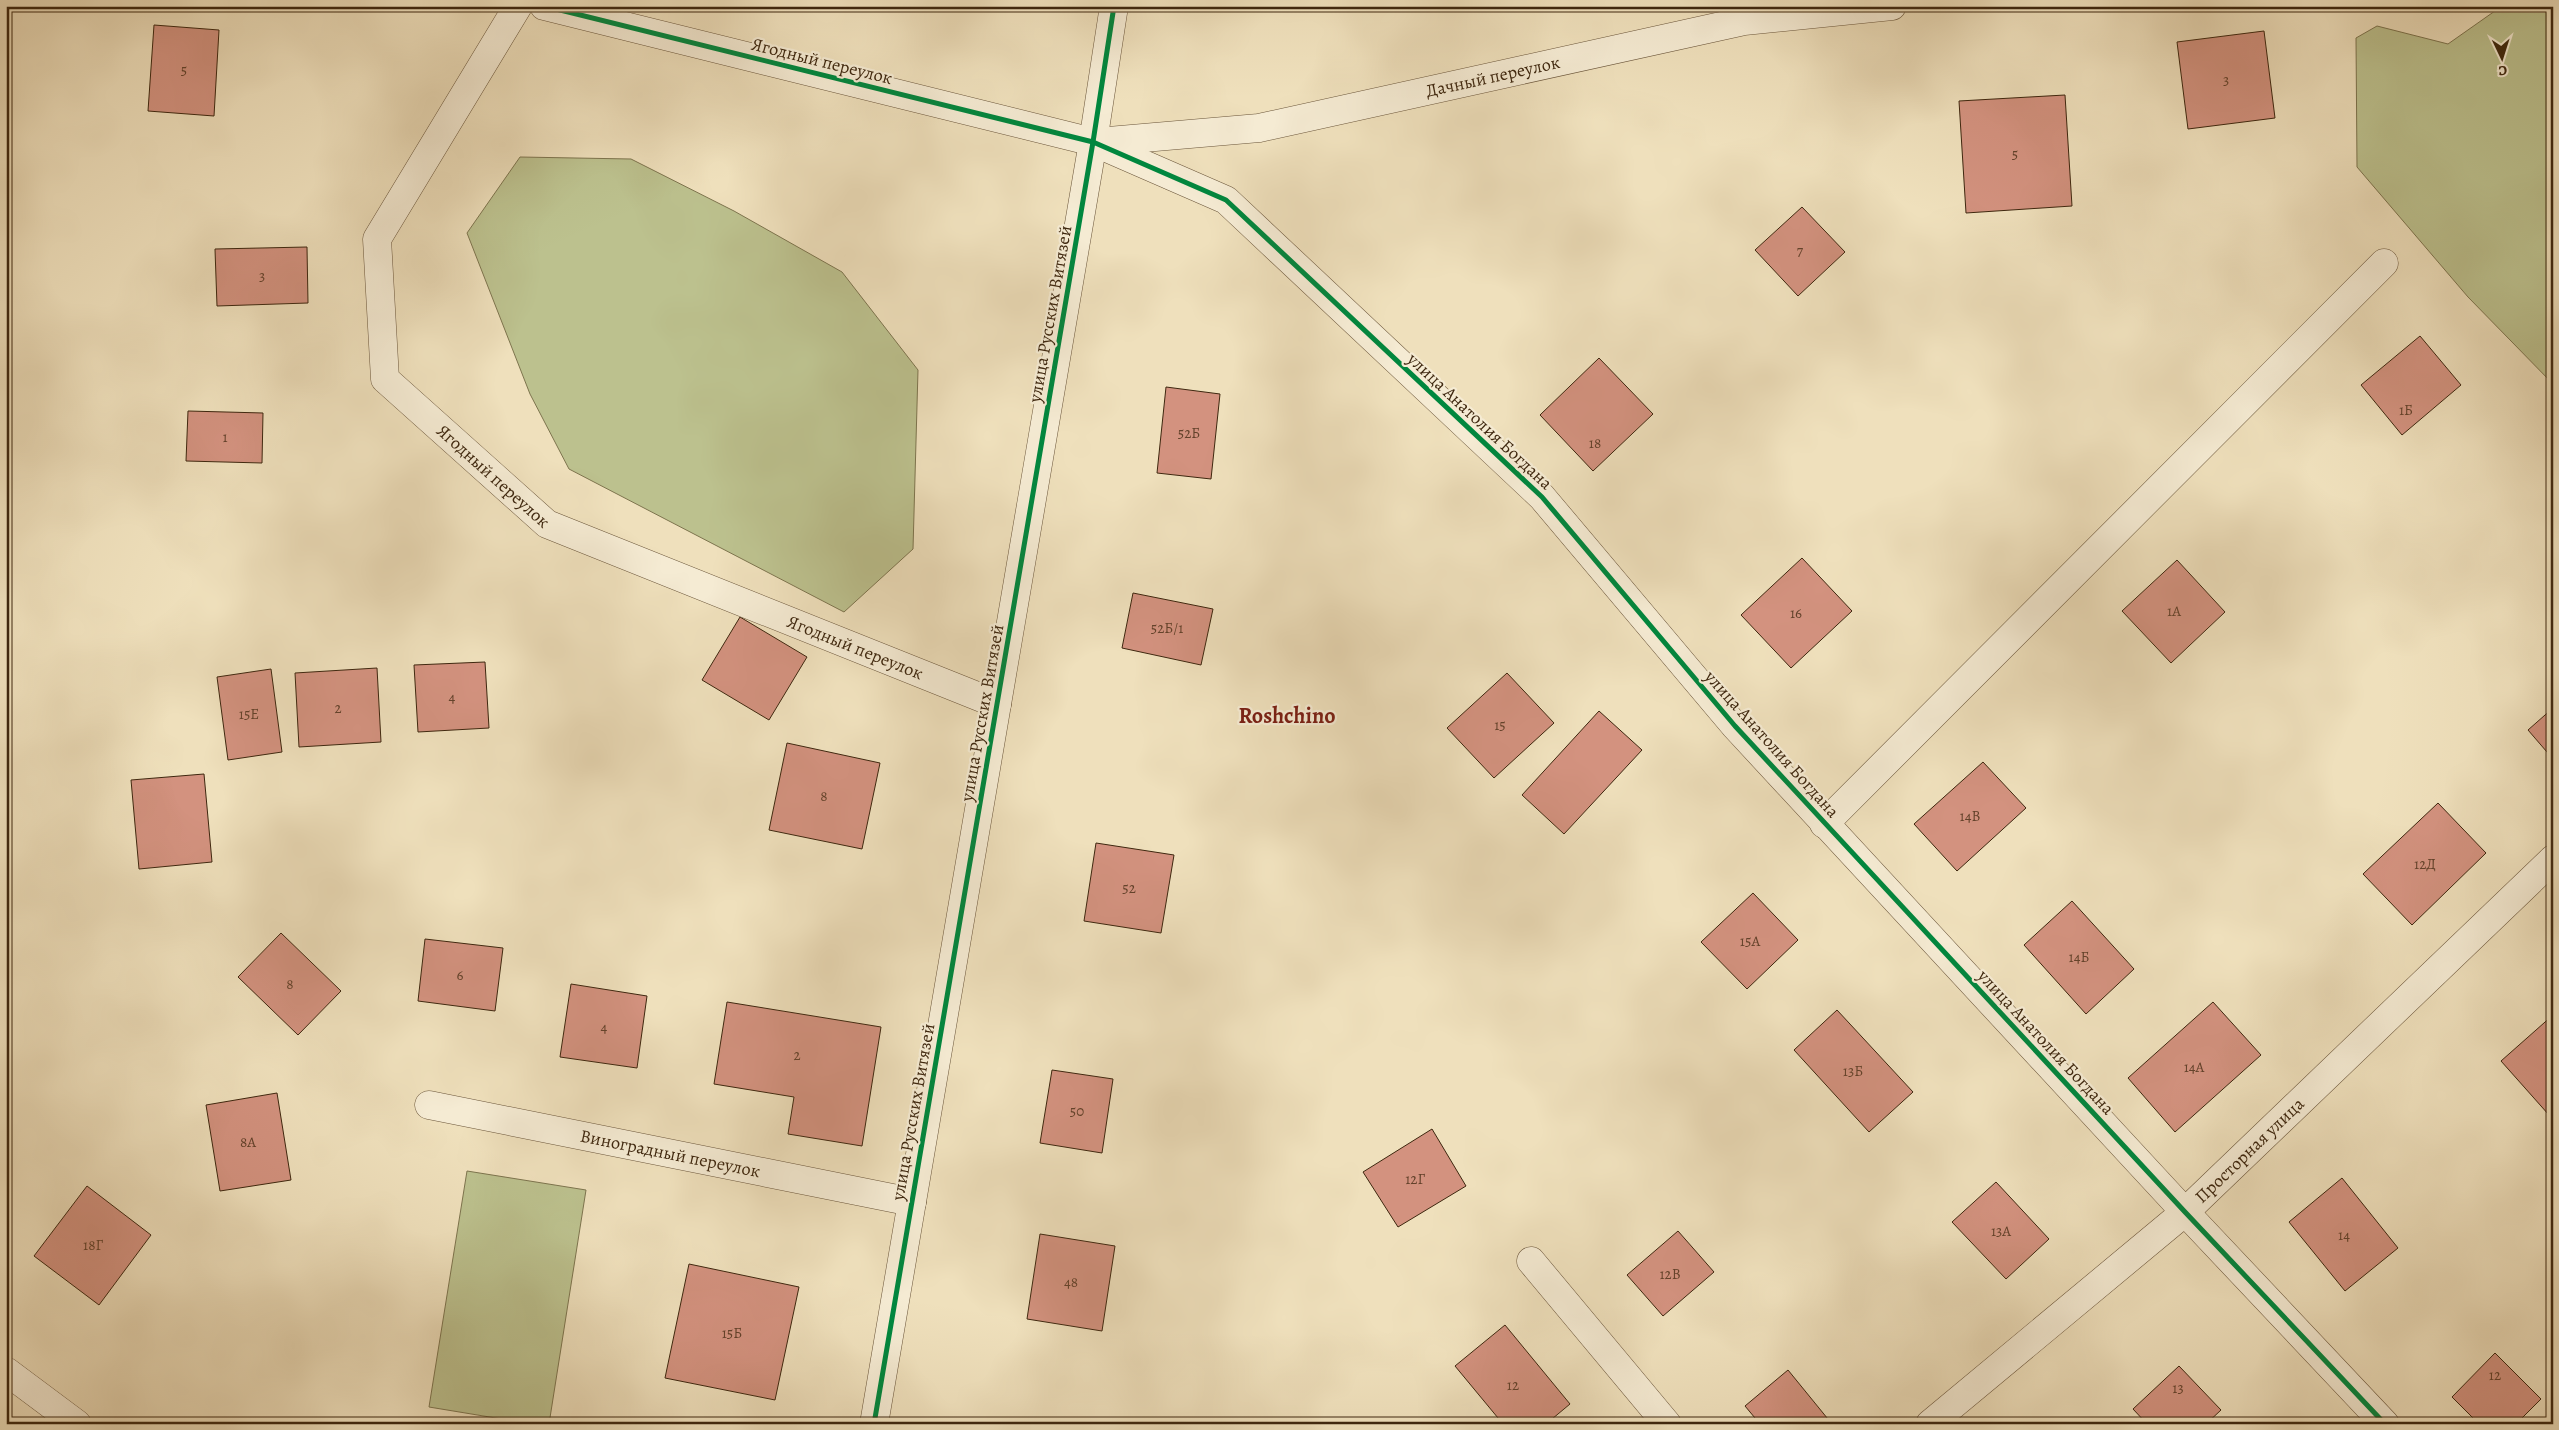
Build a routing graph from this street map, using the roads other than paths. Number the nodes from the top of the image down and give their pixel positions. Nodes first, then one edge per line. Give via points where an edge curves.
1 (518, 6) edge
2 (544, 6) edge
3 (1114, 6) edge
4 (1892, 6) edge
5 (1742, 14) edge
6 (1093, 142) junction
7 (2384, 263) dead end
8 (997, 704) junction
9 (1824, 824) junction
10 (2553, 859) edge
11 (429, 1105) dead end
12 (912, 1202) junction
13 (2185, 1212) junction
14 (1531, 1261) dead end
15 (6, 1371) edge
16 (77, 1424) edge
17 (874, 1424) edge
18 (1667, 1424) edge
19 (1930, 1424) edge
20 (2385, 1424) edge

1 - 8 street, Ягодный переулок via 377,239 385,379 547,524
2 - 6 street, Ягодный переулок
3 - 6 street, улица Русских Витязей
4 - 5 street, Дачный переулок
5 - 6 street, Дачный переулок via 1259,128
6 - 8 street, улица Русских Витязей
6 - 9 street, улица Анатолия Богдана via 1226,200 1542,497 1734,726
7 - 9 street
8 - 12 street, улица Русских Витязей
9 - 13 street, улица Анатолия Богдана
10 - 13 street, Просторная улица
11 - 12 street, Виноградный переулок
12 - 17 street, улица Русских Витязей
13 - 19 street, Просторная улица
13 - 20 street, улица Анатолия Богдана
14 - 18 street
15 - 16 street

